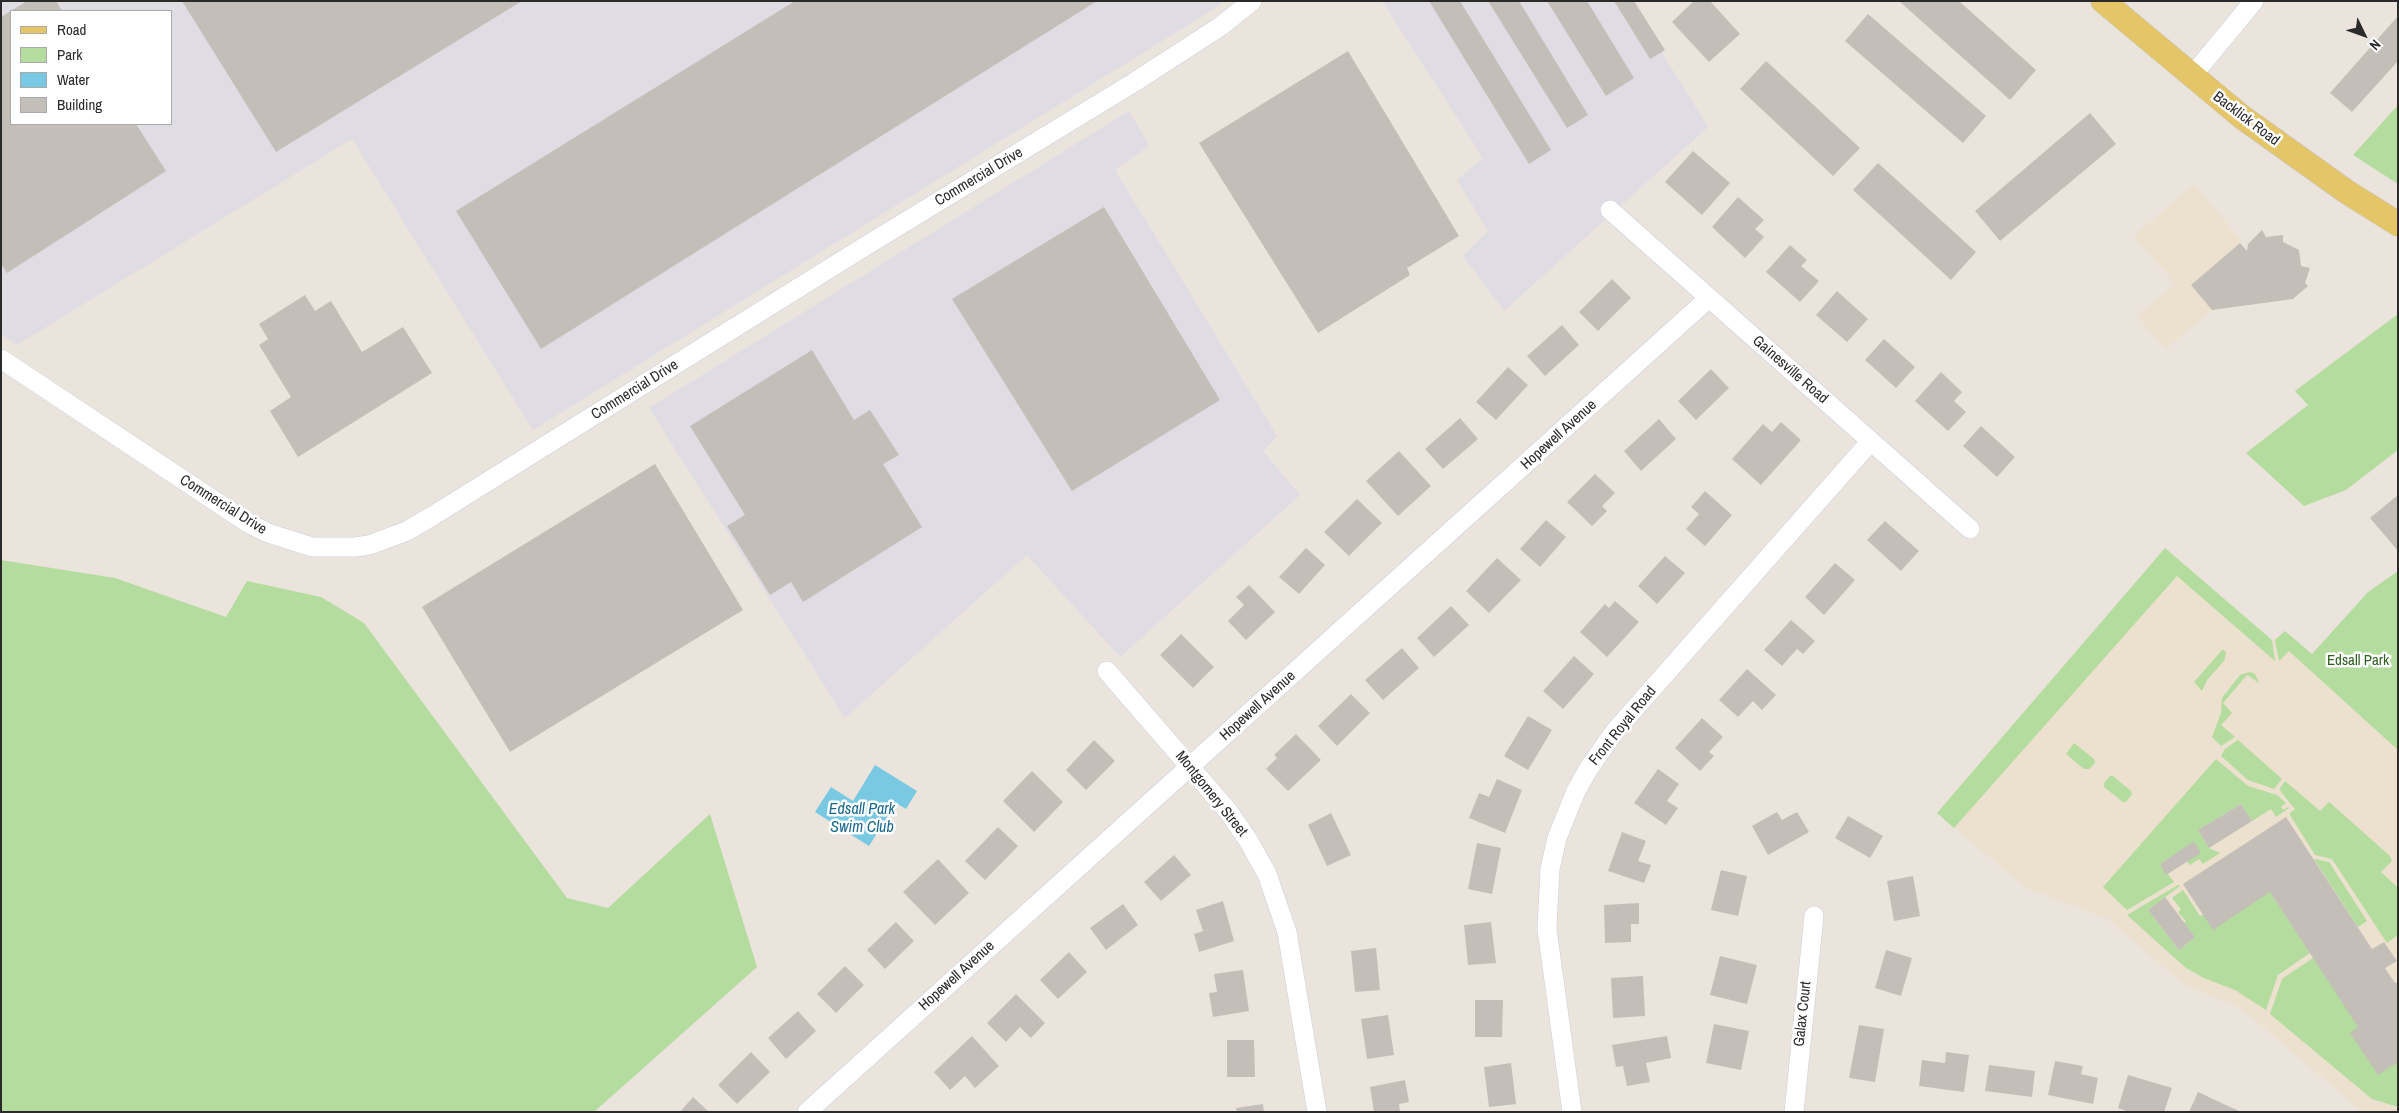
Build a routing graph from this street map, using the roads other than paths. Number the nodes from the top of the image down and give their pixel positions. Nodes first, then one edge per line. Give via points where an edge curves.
1 (1252, 1) edge
2 (2104, 1) edge
3 (2254, 1) edge
4 (2192, 76) junction
5 (1610, 210) dead end
6 (2398, 224) edge
7 (1709, 298) junction
8 (1, 359) edge
9 (1871, 442) junction
10 (1970, 529) dead end
11 (1107, 671) dead end
12 (1190, 767) junction
13 (1814, 916) dead end
14 (807, 1112) edge
15 (1317, 1112) edge
16 (1572, 1112) edge
17 (1794, 1112) edge

1 - 8 street, Commercial Drive via 1222,26 1133,83 434,515 407,531 369,545 312,547 268,534
2 - 4 main road, Backlick Road
3 - 4 street
4 - 6 main road, Backlick Road via 2242,118
5 - 7 street, Gainesville Road
7 - 9 street, Gainesville Road
7 - 12 street, Hopewell Avenue
9 - 10 street, Gainesville Road
9 - 16 street, Front Royal Road via 1614,731 1576,791 1550,869 1547,929
11 - 12 street, Montgomery Street
12 - 14 street, Hopewell Avenue
12 - 15 street, Montgomery Street via 1248,840 1280,907 1294,968
13 - 17 street, Galax Court

